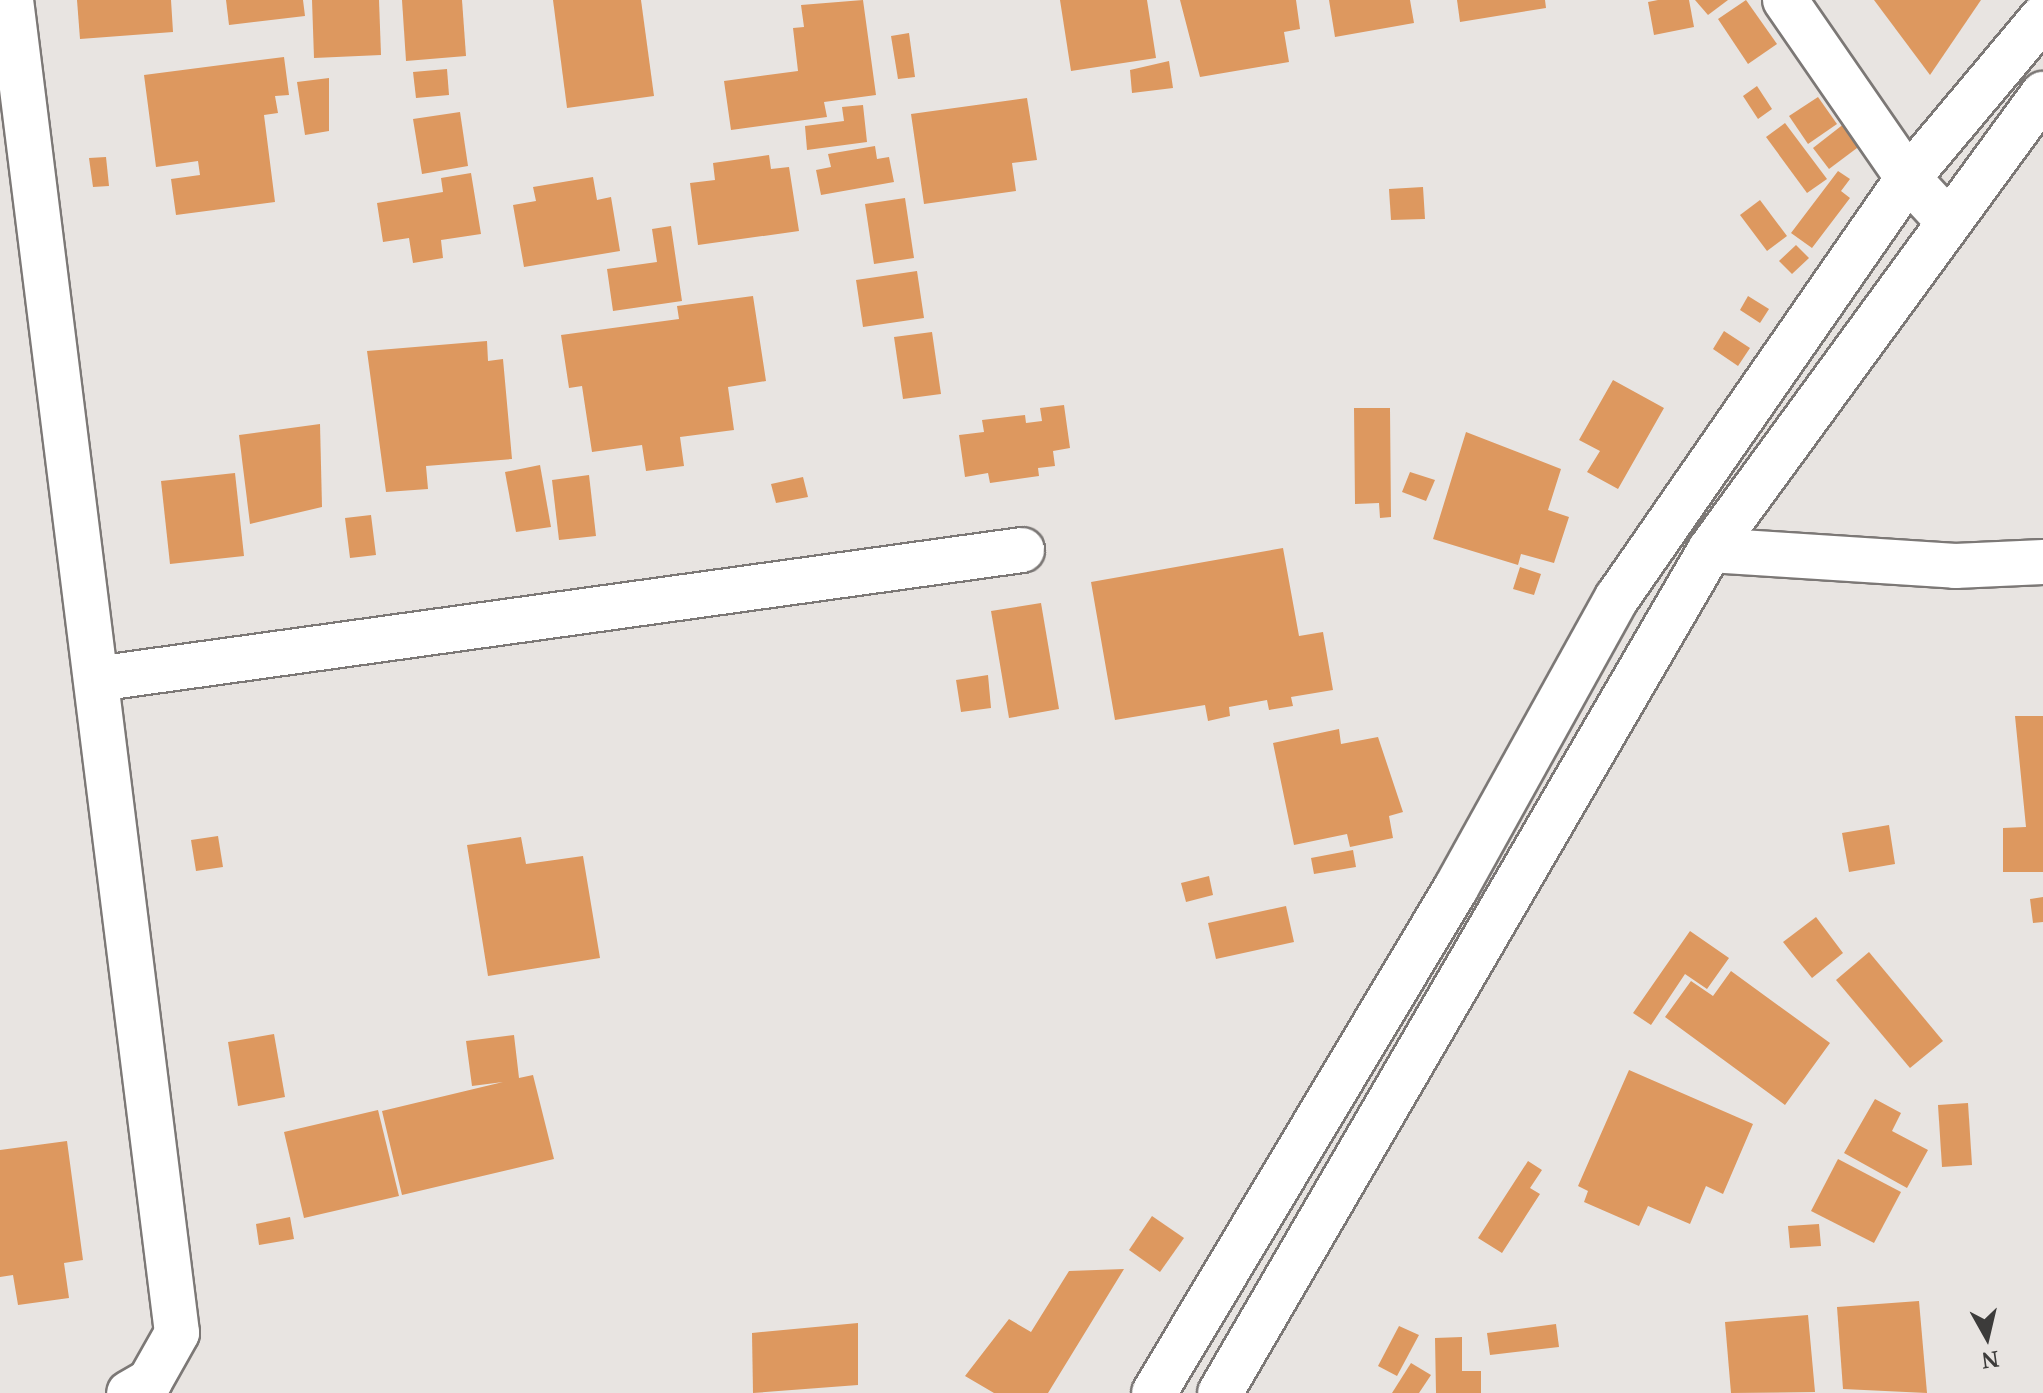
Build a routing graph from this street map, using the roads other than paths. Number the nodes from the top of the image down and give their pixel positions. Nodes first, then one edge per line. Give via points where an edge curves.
1 (11, 0) edge
2 (1785, 0) edge
3 (2043, 17) edge
4 (2043, 94) edge
5 (1908, 178) junction
6 (1948, 221) junction
7 (1022, 550) dead end
8 (1710, 550) junction
9 (2043, 562) edge
10 (96, 679) junction
11 (129, 1393) edge
12 (1154, 1393) edge
13 (1220, 1393) edge

1 - 10 main road
2 - 5 main road
3 - 5 main road
4 - 6 main road
5 - 6 main road
5 - 12 main road via 1617,598 1456,888
6 - 8 main road
7 - 10 main road
8 - 9 main road via 1955,566
8 - 13 main road
10 - 11 main road via 177,1333 150,1381

